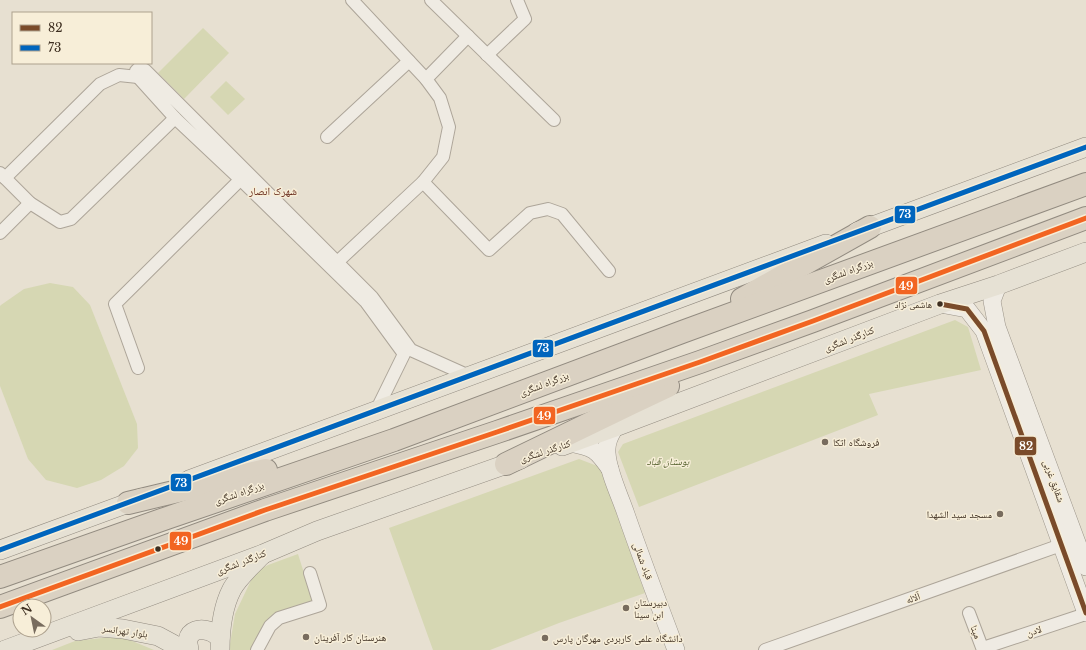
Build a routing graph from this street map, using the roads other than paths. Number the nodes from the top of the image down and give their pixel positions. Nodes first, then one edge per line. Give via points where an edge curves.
1 (352, 0) edge
2 (431, 0) edge
3 (517, 0) edge
4 (468, 36) junction
5 (487, 55) junction
6 (409, 61) junction
7 (138, 77) junction
8 (426, 79) junction
9 (175, 118) junction
10 (554, 120) dead end
11 (1086, 135) edge
12 (328, 137) dead end
13 (1080, 149) edge
14 (2, 176) edge
15 (244, 176) junction
16 (423, 182) junction
17 (1086, 184) edge
18 (30, 203) junction
19 (1086, 218) edge
20 (870, 227) junction
21 (0, 233) edge
22 (1086, 252) edge
23 (335, 265) junction
24 (609, 271) dead end
25 (998, 285) junction
26 (940, 304) junction
27 (813, 321) junction
28 (991, 329) junction
29 (682, 332) junction
30 (138, 368) dead end
31 (469, 376) junction
32 (376, 411) junction
33 (615, 427) junction
34 (394, 440) junction
35 (570, 443) junction
36 (506, 464) junction
37 (611, 471) junction
38 (1050, 490) junction
39 (128, 503) junction
40 (1061, 545) junction
41 (0, 550) edge
42 (263, 554) junction
43 (1086, 568) edge
44 (310, 573) dead end
45 (0, 577) edge
46 (0, 607) edge
47 (970, 613) dead end
48 (1086, 613) edge
49 (52, 632) edge
50 (52, 635) edge
51 (36, 638) edge
52 (220, 644) edge
53 (983, 649) edge
54 (4, 650) edge
55 (184, 650) edge
56 (189, 650) edge
57 (257, 650) edge
58 (676, 650) edge
59 (765, 650) edge

1 - 6 street
2 - 4 street
3 - 5 street via 525,19
4 - 5 street
4 - 8 street
5 - 10 street
6 - 8 street
6 - 12 street
7 - 9 street
7 - 14 street via 119,75 100,84
7 - 15 street via 138,69 145,70
8 - 16 street via 440,98 449,127 443,157
9 - 15 street
9 - 18 street via 71,219 60,222
11 - 13 main road
13 - 20 main road
14 - 18 street
15 - 23 street
15 - 30 street via 115,304
16 - 23 street
16 - 24 street via 489,250 530,213 548,209 562,214
17 - 29 highway, بزرگراه لشگری
18 - 21 street
19 - 27 highway
20 - 29 highway
20 - 31 main road
22 - 25 main road, کنارگذر لشگری
23 - 31 street via 372,296 411,350
23 - 32 street via 404,354
25 - 26 main road, کنارگذر لشگری
25 - 28 street via 992,300
26 - 28 street via 967,309
26 - 33 main road, کنارگذر لشگری
27 - 36 highway via 632,403
27 - 46 highway via 265,510
28 - 38 street, شقایق غربی
29 - 34 highway, بزرگراه لشگری
31 - 32 main road
32 - 39 main road
33 - 35 main road, کنارگذر لشگری
33 - 37 street via 607,443
34 - 39 highway
34 - 45 highway, بزرگراه لشگری
35 - 36 main road, کنارگذر لشگری
35 - 37 street via 586,446 600,454
36 - 42 main road, کنارگذر لشگری via 318,531
37 - 58 street, قباد شمالی
38 - 40 street, شقایق غربی
38 - 43 street, شقایق غربی
39 - 41 main road
40 - 48 street, شقایق غربی
40 - 59 street, آلاله
42 - 49 main road, کنارگذر لشگری
42 - 52 main road via 232,588 226,605
44 - 57 street via 320,605 279,618 270,626
47 - 53 street, مینا
48 - 53 street, لادن
50 - 55 main road, بلوار تهرانسر via 99,627 123,629 158,636
51 - 54 main road, کنارگذر لشگری
52 - 56 main road via 210,631 200,629 191,635 188,641

